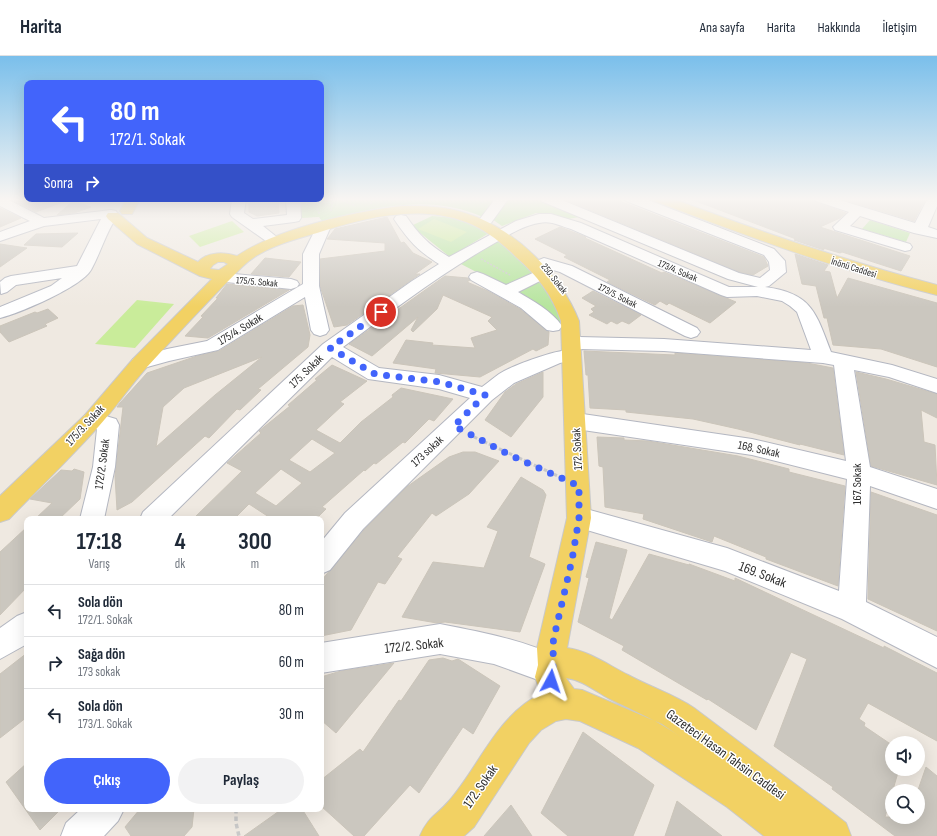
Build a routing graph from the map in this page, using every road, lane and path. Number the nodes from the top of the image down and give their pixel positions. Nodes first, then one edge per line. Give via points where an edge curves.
1 (9, 234) edge
2 (100, 234) edge
3 (137, 234) edge
4 (155, 234) edge
5 (266, 234) edge
6 (283, 234) edge
7 (293, 234) edge
8 (319, 234) edge
9 (412, 234) edge
10 (499, 234) edge
11 (504, 234) edge
12 (595, 234) edge
13 (634, 234) edge
14 (724, 234) edge
15 (757, 234) edge
16 (864, 234) edge
17 (0, 238) edge
18 (271, 238) junction
19 (905, 247) dead end
20 (468, 252) junction
21 (450, 264) junction
22 (540, 267) junction
23 (218, 268) junction
24 (83, 270) junction
25 (510, 275) dead end
26 (477, 277) dead end
27 (291, 284) dead end
28 (311, 286) junction
29 (1, 289) dead end
30 (937, 290) edge
31 (506, 292) junction
32 (0, 313) edge
33 (553, 326) dead end
34 (320, 330) dead end
35 (691, 332) dead end
36 (330, 348) junction
37 (576, 349) junction
38 (833, 358) junction
39 (140, 363) junction
40 (937, 386) edge
41 (485, 395) junction
42 (92, 420) junction
43 (576, 421) junction
44 (454, 426) junction
45 (859, 473) junction
46 (579, 486) junction
47 (937, 499) edge
48 (0, 512) edge
49 (93, 516) edge
50 (155, 516) edge
51 (579, 518) junction
52 (324, 558) edge
53 (852, 609) junction
54 (24, 628) edge
55 (0, 644) edge
56 (937, 653) edge
57 (324, 657) edge
58 (565, 669) junction
59 (574, 705) junction
60 (518, 732) junction
61 (103, 812) edge
62 (236, 812) edge
63 (79, 836) edge
64 (239, 836) edge
65 (438, 836) edge
66 (793, 836) edge
67 (834, 836) edge

1 - 17 street
2 - 24 street
3 - 23 main road via 142,241
4 - 23 main road
5 - 18 street
6 - 18 main road, 250. Sokak
7 - 23 main road
8 - 28 street via 311,254
9 - 21 street via 432,253
10 - 20 street, 175. Sokak
11 - 22 main road, 250. Sokak
12 - 38 street, 173/4. Sokak via 728,292 750,290 789,298 803,308
13 - 14 street via 734,276 763,283 778,272 777,261 769,252
15 - 30 main road, İnönü Caddesi via 805,252
16 - 19 street
18 - 23 main road
20 - 21 street, 175. Sokak
20 - 25 path
21 - 36 street, 175. Sokak
22 - 31 street
22 - 35 street, 173/5. Sokak via 566,269
22 - 37 main road, 250. Sokak via 559,296 570,321 571,347
23 - 27 street, 175/5. Sokak
23 - 39 main road, 175/3. Sokak via 204,279 166,335
24 - 29 street via 11,280
24 - 32 street via 57,289
26 - 31 street
28 - 34 street
28 - 39 street, 175/4. Sokak via 212,346
31 - 33 street via 545,317
36 - 41 street via 375,374 440,382
36 - 50 street, 175. Sokak
37 - 38 street, 173 sokak via 664,345
37 - 41 street, 173 sokak via 507,378
37 - 43 main road, 172. Sokak
38 - 40 street, 173 sokak via 892,371
38 - 45 street, 167. Sokak
39 - 42 main road, 175/3. Sokak
41 - 44 street, 173 sokak
42 - 48 main road, 175/3. Sokak
42 - 49 street, 172/2. Sokak via 108,425 104,467
43 - 45 street, 168. Sokak via 752,447
43 - 46 main road, 172. Sokak
44 - 46 path
44 - 52 street, 173 sokak via 354,521
45 - 47 street, 168. Sokak
45 - 53 street, 167. Sokak
46 - 51 main road, 172. Sokak
51 - 53 street, 169. Sokak via 727,560
51 - 58 main road, 172. Sokak via 572,560 558,614 565,647 571,657
53 - 56 street, 169. Sokak
54 - 55 street
57 - 58 street, 172/2. Sokak via 440,639 494,649 542,665
58 - 59 main road, Gazeteci Hasan Tahsin Caddesi via 553,688
58 - 59 main road via 596,682 594,699 590,703
58 - 60 main road, 172. Sokak via 544,681
58 - 67 main road, Gazeteci Hasan Tahsin Caddesi via 633,694 676,714 787,796
59 - 60 main road, 172. Sokak via 550,706 536,713
59 - 66 main road, Gazeteci Hasan Tahsin Caddesi via 650,736 739,795
60 - 65 main road, 172. Sokak via 460,814
61 - 63 street
62 - 64 path

